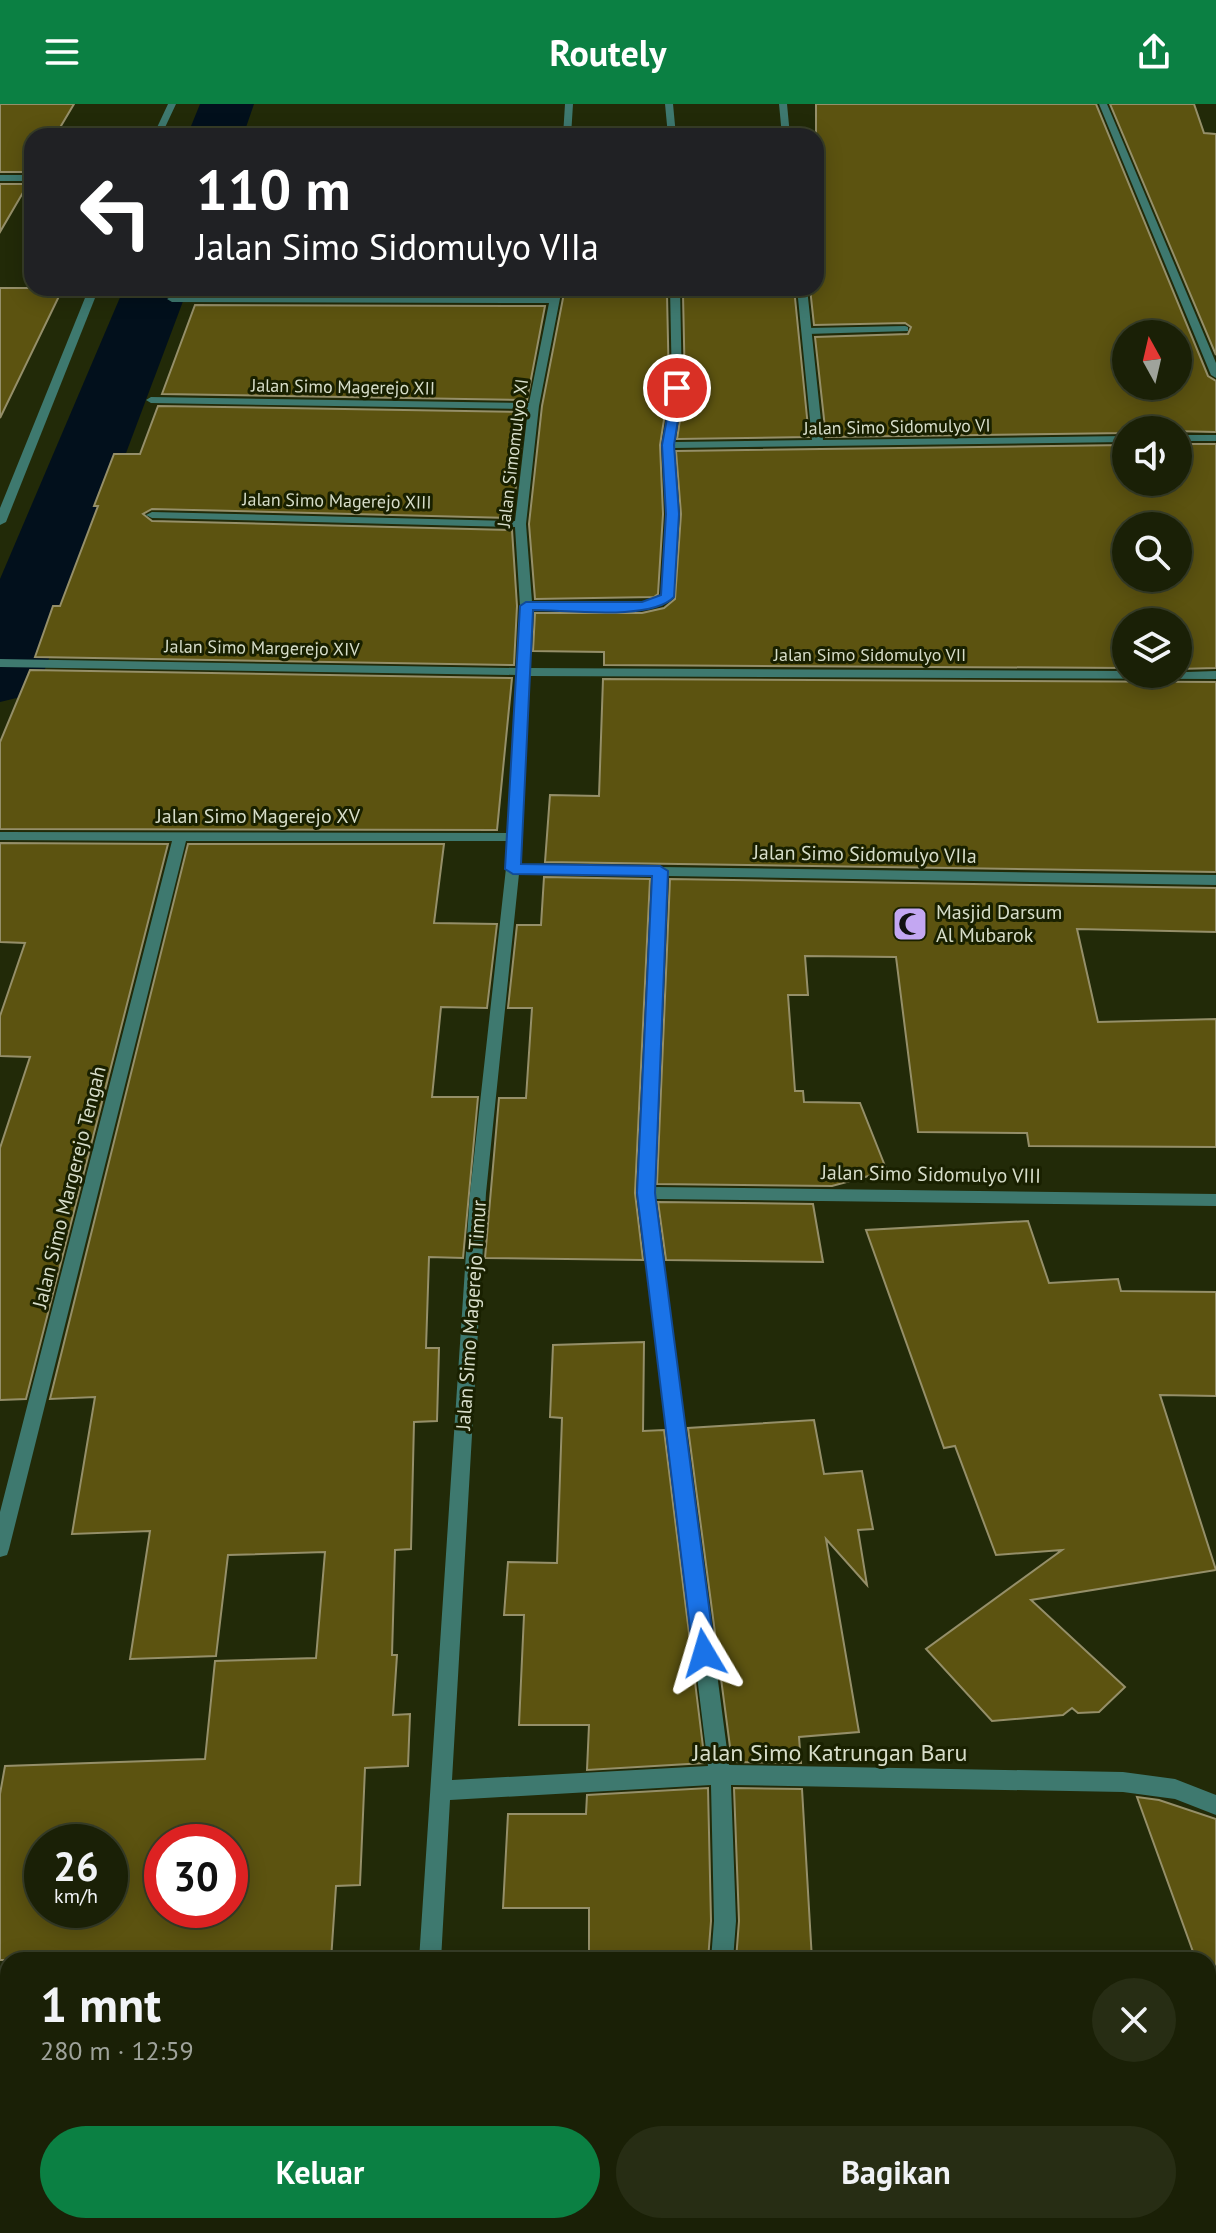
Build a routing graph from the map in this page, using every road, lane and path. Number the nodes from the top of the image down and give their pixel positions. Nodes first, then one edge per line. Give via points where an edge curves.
1 (172, 104) edge
2 (569, 104) edge
3 (669, 104) edge
4 (783, 104) edge
5 (1103, 104) edge
6 (161, 128) edge
7 (568, 128) edge
8 (671, 128) edge
9 (785, 128) edge
10 (0, 178) edge
11 (24, 178) edge
12 (91, 296) edge
13 (402, 296) edge
14 (556, 296) edge
15 (675, 296) edge
16 (803, 296) edge
17 (172, 299) dead end
18 (905, 329) dead end
19 (807, 331) junction
20 (1216, 375) edge
21 (151, 400) dead end
22 (534, 406) junction
23 (1192, 438) edge
24 (1216, 438) edge
25 (1112, 439) edge
26 (818, 444) junction
27 (668, 445) junction
28 (152, 515) dead end
29 (0, 522) edge
30 (520, 524) junction
31 (526, 606) junction
32 (0, 663) edge
33 (524, 672) junction
34 (1216, 675) edge
35 (0, 836) edge
36 (180, 836) junction
37 (516, 837) junction
38 (513, 869) junction
39 (660, 871) junction
40 (1216, 880) edge
41 (646, 1193) junction
42 (1216, 1200) edge
43 (0, 1549) edge
44 (719, 1775) junction
45 (440, 1791) junction
46 (1216, 1805) edge
47 (430, 1952) edge
48 (723, 1952) edge

1 - 6 street
2 - 7 street
3 - 8 street
4 - 9 street
5 - 20 street
10 - 11 street
12 - 29 street
13 - 17 street
14 - 22 street, Jalan Simomulyo XI
15 - 27 street via 677,388
16 - 19 street
18 - 19 street
19 - 26 street
21 - 22 street, Jalan Simo Magerejo XII
22 - 30 street, Jalan Simomulyo XI
23 - 24 street
25 - 26 street, Jalan Simo Sidomulyo VI
26 - 27 street, Jalan Simo Sidomulyo VI
27 - 31 street via 672,514 667,597 642,606
28 - 30 street, Jalan Simo Magerejo XIII
30 - 31 street, Jalan Simomulyo XI
31 - 33 street, Jalan Simomulyo XI
32 - 33 street, Jalan Simo Margerejo XIV
33 - 34 street, Jalan Simo Sidomulyo VII
33 - 37 street, Jalan Simo Magerejo Timur
35 - 36 street, Jalan Simo Magerejo XV
36 - 37 street, Jalan Simo Magerejo XV
36 - 43 street, Jalan Simo Margerejo Tengah
37 - 38 street, Jalan Simo Magerejo Timur
38 - 39 street, Jalan Simo Sidomulyo VIIa
38 - 45 street, Jalan Simo Magerejo Timur via 478,1193
39 - 40 street, Jalan Simo Sidomulyo VIIa
39 - 41 street
41 - 42 street, Jalan Simo Sidomulyo VIII
41 - 44 street
44 - 45 street, Jalan Simo Katrungan Baru
44 - 46 street, Jalan Simo Katrungan Baru via 1144,1783
44 - 48 street
45 - 47 street, Jalan Simo Magerejo Timur

